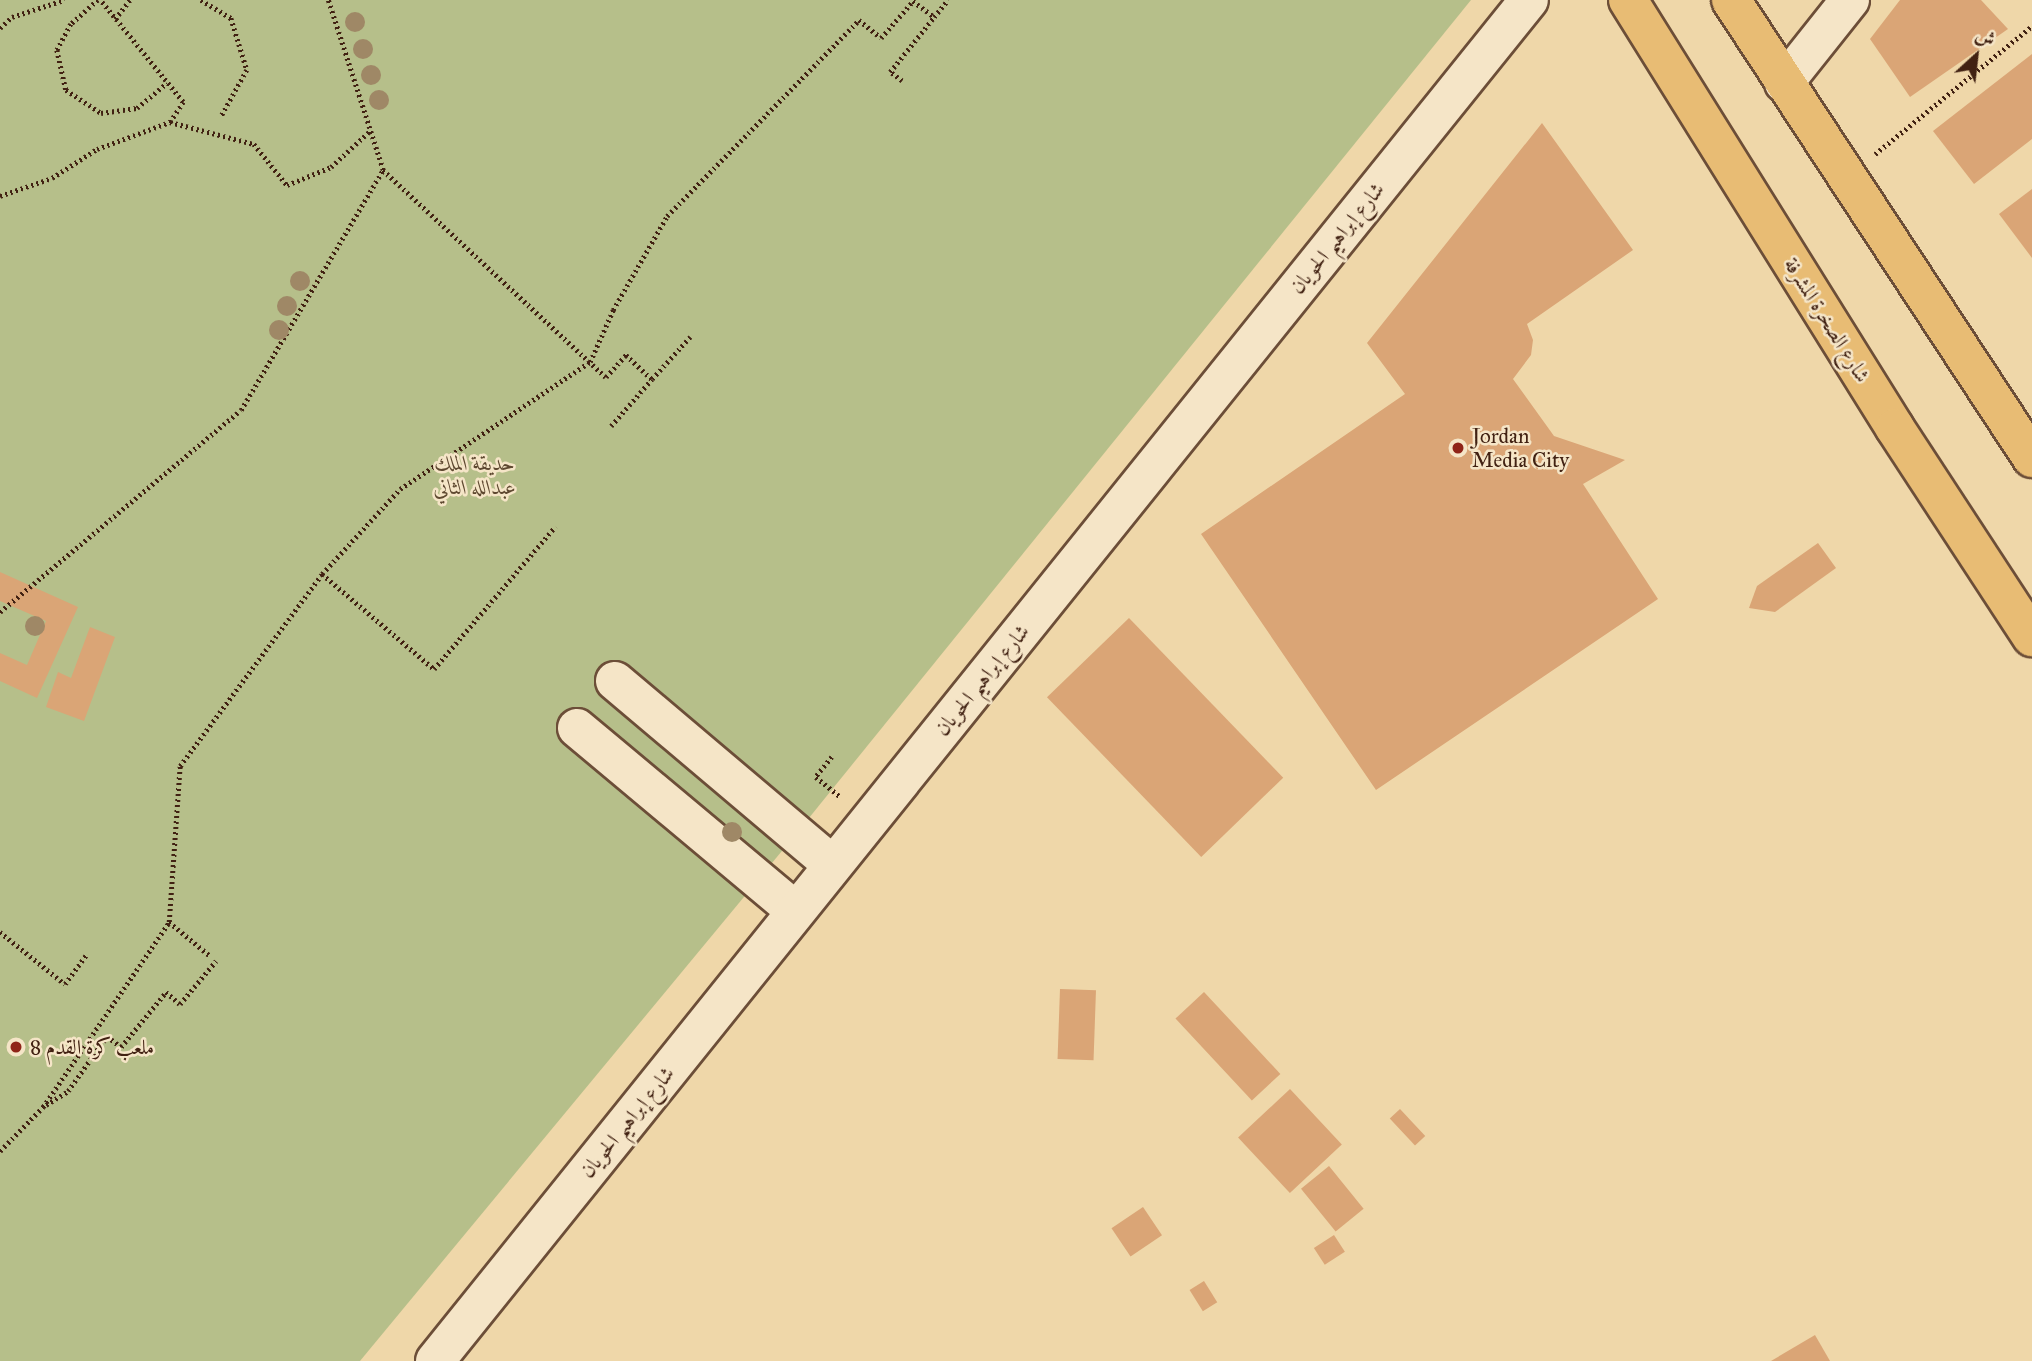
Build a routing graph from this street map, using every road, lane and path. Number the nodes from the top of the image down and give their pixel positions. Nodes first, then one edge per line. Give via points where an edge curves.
1 (64, 0) edge
2 (99, 0) edge
3 (130, 0) edge
4 (201, 0) edge
5 (328, 0) edge
6 (948, 0) edge
7 (1530, 0) edge
8 (1628, 0) edge
9 (1731, 0) edge
10 (1850, 0) edge
11 (934, 18) junction
12 (115, 19) junction
13 (2032, 26) edge
14 (0, 28) edge
15 (902, 81) dead end
16 (167, 83) junction
17 (1784, 83) junction
18 (221, 117) dead end
19 (170, 122) junction
20 (371, 130) junction
21 (383, 170) junction
22 (1846, 178) junction
23 (0, 196) edge
24 (690, 337) dead end
25 (590, 362) junction
26 (652, 379) junction
27 (611, 426) dead end
28 (2032, 458) edge
29 (555, 527) dead end
30 (322, 574) junction
31 (0, 612) edge
32 (2032, 637) edge
33 (615, 681) dead end
34 (577, 728) dead end
35 (832, 757) dead end
36 (832, 790) dead end
37 (833, 865) junction
38 (796, 911) junction
39 (169, 922) junction
40 (0, 932) edge
41 (86, 955) dead end
42 (209, 955) dead end
43 (216, 961) dead end
44 (43, 1107) junction
45 (0, 1151) edge
46 (435, 1361) edge

1 - 14 path via 12,17
2 - 12 path
2 - 16 path via 71,24 57,50 66,90 101,113 137,108
3 - 12 path
4 - 18 path via 231,18 247,70
5 - 20 path
6 - 11 path
7 - 37 street, شارع إبراهيم الحويان
8 - 32 main road, شارع الصخرة المشرفة via 1895,428
9 - 17 main road
10 - 17 street
11 - 15 path via 890,72
11 - 25 path via 913,1 881,38 859,20 667,216 613,310
12 - 16 path
13 - 22 path
16 - 19 path via 183,102
17 - 22 main road
19 - 20 path via 254,144 287,185 331,167
19 - 23 path via 97,149 52,178
20 - 21 path
21 - 25 path
21 - 31 path via 241,410
22 - 28 main road
24 - 26 path
25 - 26 path via 606,377 626,355
25 - 30 path via 400,489
26 - 27 path
29 - 30 path via 434,669
30 - 39 path via 180,766
33 - 37 street
34 - 38 street
35 - 36 path via 816,778
37 - 38 street, شارع إبراهيم الحويان
38 - 46 street, شارع إبراهيم الحويان
39 - 42 path
39 - 44 path
40 - 41 path via 65,984
43 - 44 path via 180,1004 166,992 121,1047 107,1036 68,1091
44 - 45 path

